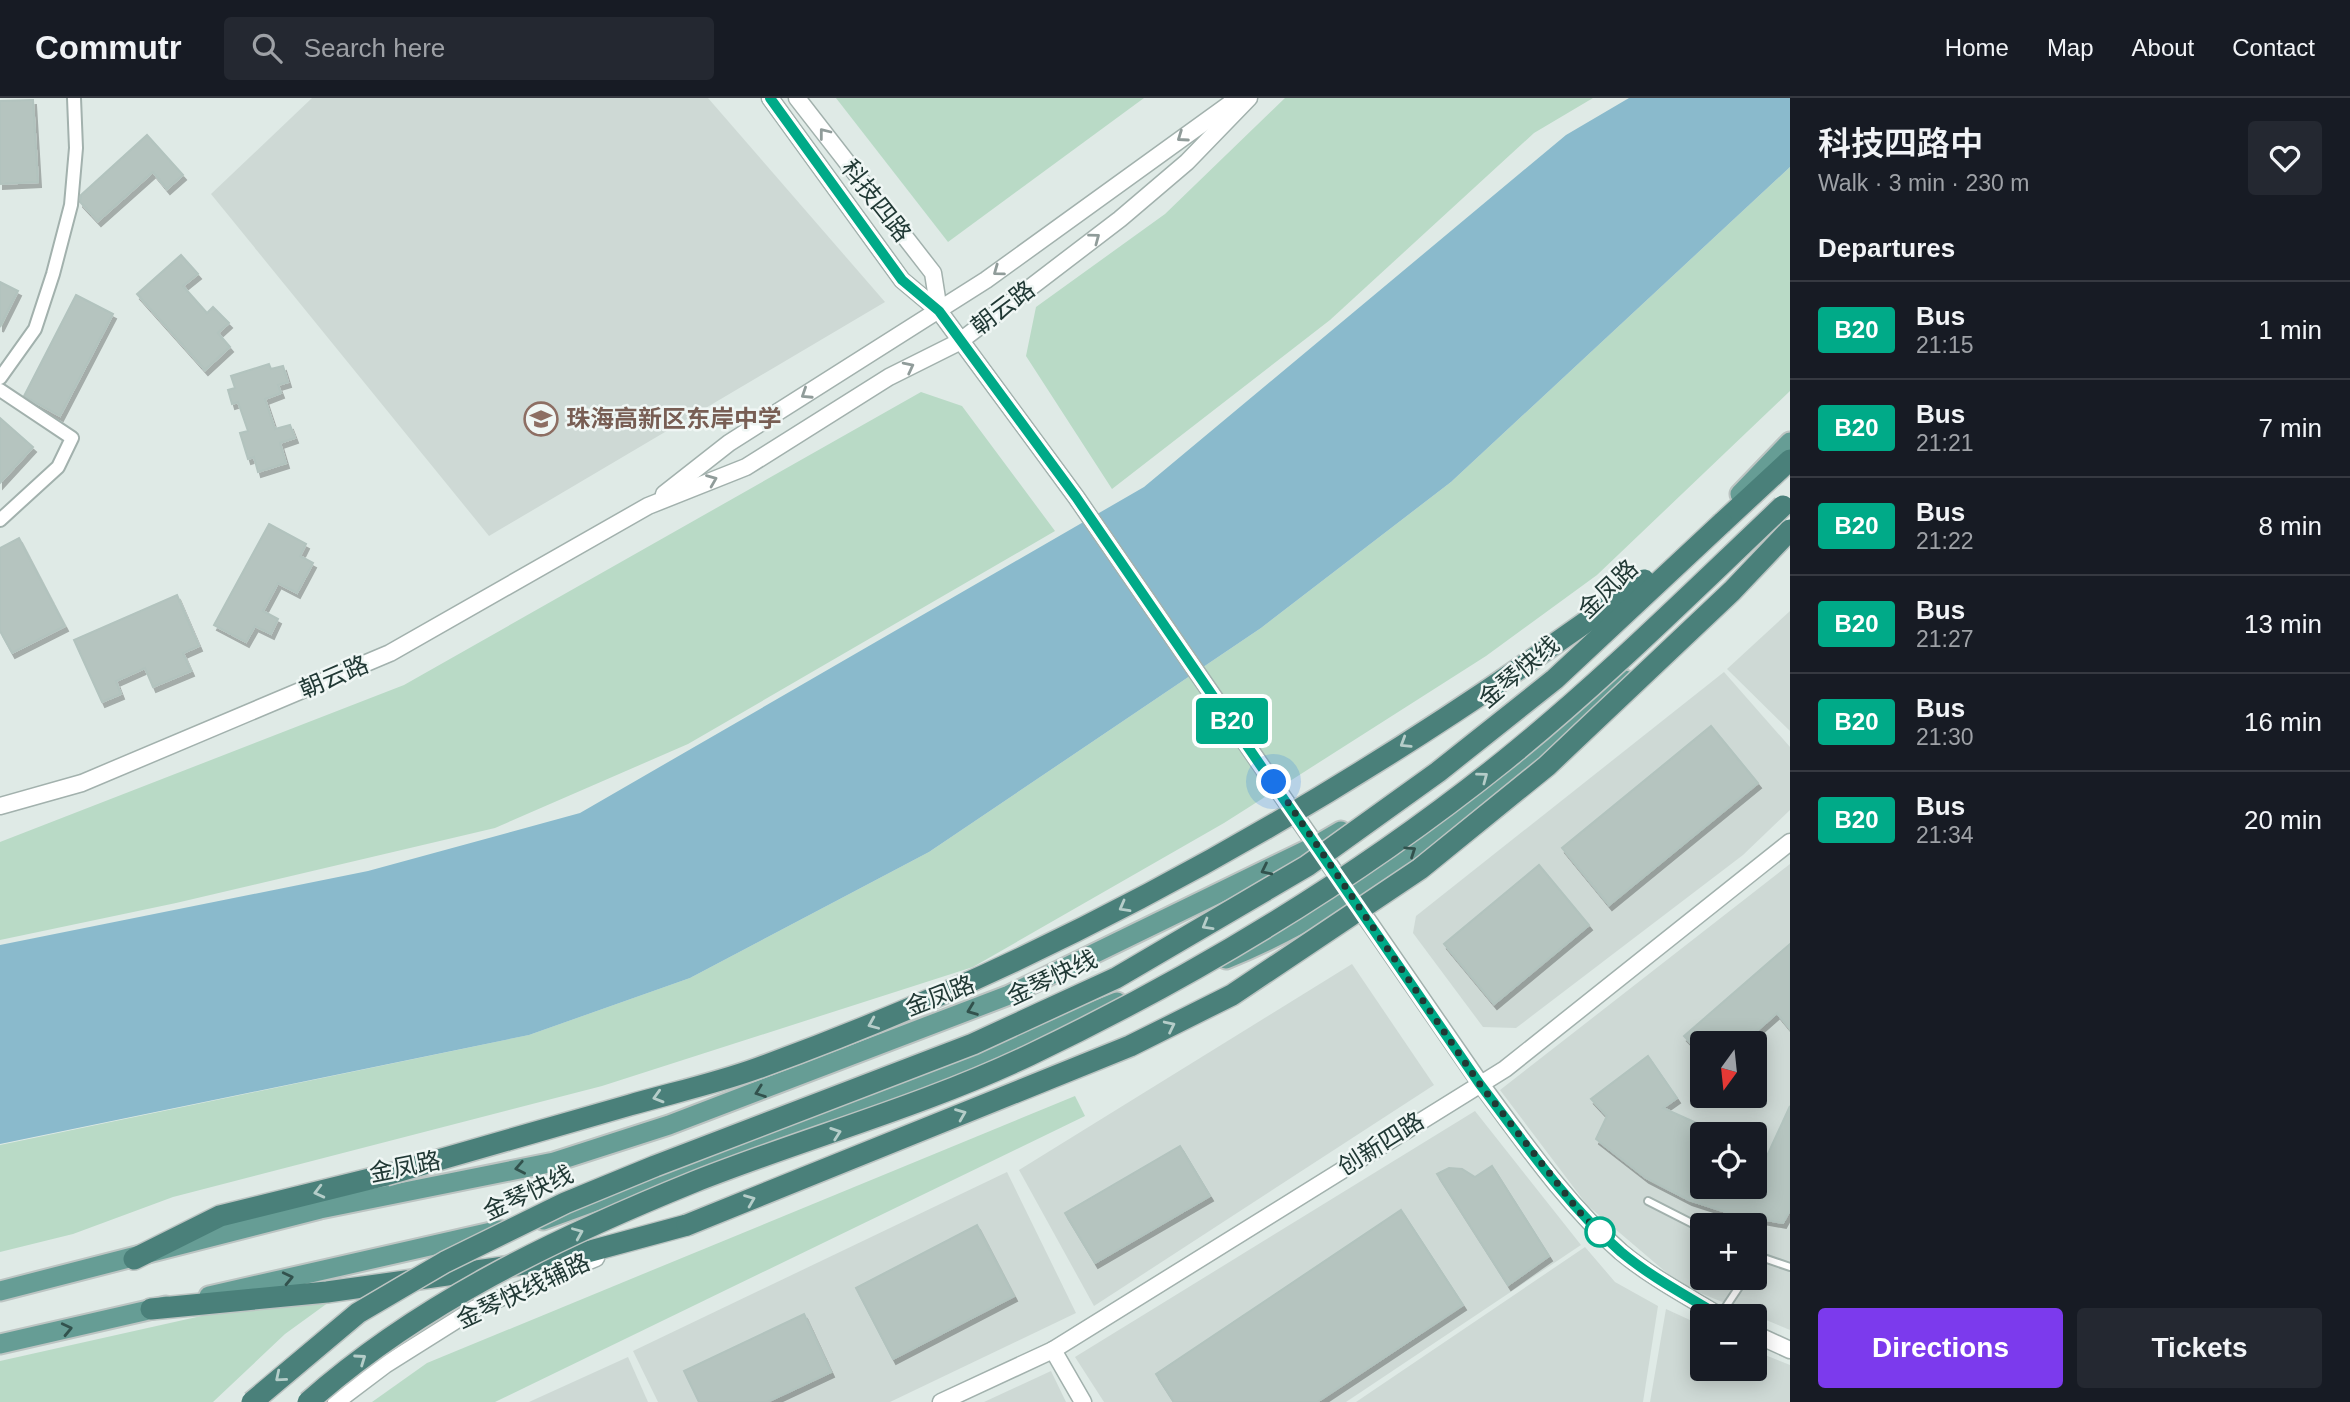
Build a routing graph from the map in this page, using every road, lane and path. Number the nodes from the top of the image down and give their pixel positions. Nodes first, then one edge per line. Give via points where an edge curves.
1 (74, 98) edge
2 (770, 98) edge
3 (797, 98) edge
4 (1238, 98) edge
5 (1249, 98) edge
6 (939, 311) junction
7 (959, 342) junction
8 (0, 378) edge
9 (0, 390) edge
10 (1790, 442) edge
11 (1790, 460) edge
12 (1790, 499) edge
13 (648, 506) junction
14 (1790, 519) edge
15 (0, 520) edge
16 (1722, 523) junction
17 (1790, 530) edge
18 (0, 806) edge
19 (1790, 842) edge
20 (1317, 845) junction
21 (1350, 893) junction
22 (1479, 1083) junction
23 (1648, 1201) dead end
24 (1690, 1222) edge
25 (687, 1225) junction
26 (134, 1259) junction
27 (1767, 1259) edge
28 (1790, 1267) edge
29 (0, 1291) edge
30 (1700, 1304) edge
31 (151, 1310) junction
32 (1767, 1339) edge
33 (0, 1344) edge
34 (1054, 1350) junction
35 (1790, 1350) edge
36 (252, 1402) edge
37 (308, 1402) edge
38 (336, 1402) edge
39 (942, 1402) edge
40 (1083, 1402) edge

1 - 8 street via 71,205 53,274 35,329
2 - 6 street, 科技四路 via 902,280
6 -> 3 street, 科技四路 via 933,273
4 -> 6 street, 朝云路
7 -> 5 street, 朝云路 via 1120,219 1186,162
6 - 7 street, 科技四路
6 -> 13 street, 朝云路 via 729,443
13 -> 7 street, 朝云路 via 746,467 889,377
7 - 20 street, 科技四路 via 1076,497
9 - 15 street via 72,438 58,467
10 - 20 main road, 金凤路 via 1598,634 1420,783
11 - 16 highway, 金琴快线
37 -> 12 highway, bridge via 422,1315 531,1253 696,1182 912,1106 1025,1057 1222,956 1370,862 1505,760 1587,690
13 - 18 street, 朝云路 via 390,653 82,783
21 -> 14 main road via 1457,820 1635,671
16 -> 26 highway, bridge via 1499,684 1286,817 1092,924 963,986 753,1070 386,1175 220,1216
16 -> 36 highway, 金琴快线, bridge via 1555,679 1438,772 1307,866 1116,978 997,1033 642,1171 445,1262 358,1313
25 -> 17 highway, bridge via 1130,1046 1232,995 1420,869 1548,766
19 - 22 street, 创新四路 via 1505,1069
20 - 21 street, 科技四路
20 -> 26 main road, 金凤路 via 1009,995 669,1125 554,1161 320,1209
21 - 22 street, 科技四路
31 -> 21 main road via 562,1215 860,1105 1257,946
22 - 30 street, 科技四路 via 1582,1215 1650,1274
22 - 34 street, 创新四路
23 - 24 lane
25 - 31 highway via 561,1259 327,1292
25 - 38 street, 金琴快线辅路 via 601,1255 474,1309 384,1365
26 - 29 main road, 金凤路
27 - 28 lane
33 -> 31 main road
32 - 35 street
34 - 39 street, 创新四路
34 - 40 street

